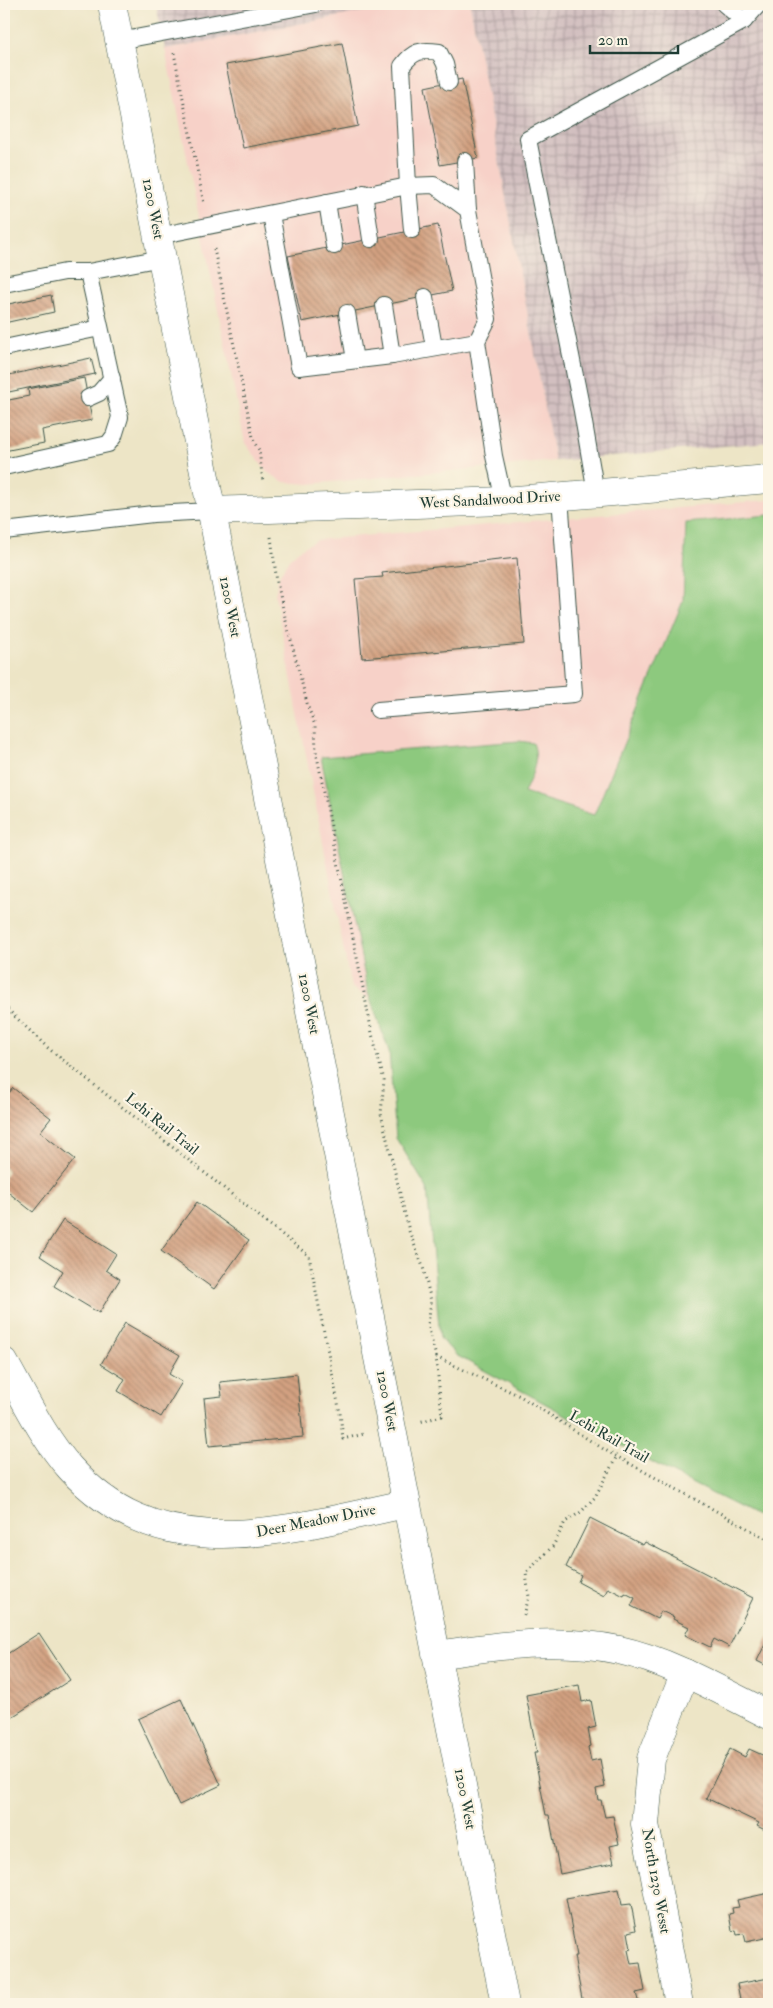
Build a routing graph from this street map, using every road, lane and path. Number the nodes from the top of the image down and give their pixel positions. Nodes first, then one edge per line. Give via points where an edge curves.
1 (112, 4) edge
2 (316, 4) edge
3 (724, 4) edge
4 (759, 4) edge
5 (744, 22) junction
6 (120, 41) junction
7 (449, 82) dead end
8 (465, 161) dead end
9 (408, 186) junction
10 (364, 193) junction
11 (327, 202) junction
12 (468, 210) junction
13 (271, 214) junction
14 (412, 230) dead end
15 (371, 238) dead end
16 (334, 246) dead end
17 (160, 247) junction
18 (88, 272) junction
19 (4, 284) edge
20 (425, 297) dead end
21 (384, 305) dead end
22 (346, 313) dead end
23 (100, 328) junction
24 (477, 341) junction
25 (4, 348) edge
26 (434, 348) junction
27 (392, 356) junction
28 (355, 360) junction
29 (112, 378) junction
30 (88, 398) dead end
31 (4, 467) edge
32 (769, 479) edge
33 (596, 493) junction
34 (560, 496) junction
35 (504, 501) junction
36 (211, 510) junction
37 (4, 531) edge
38 (277, 582) dead end
39 (378, 710) dead end
40 (4, 1006) edge
41 (436, 1357) junction
42 (4, 1362) edge
43 (442, 1416) dead end
44 (343, 1439) dead end
45 (617, 1456) junction
46 (406, 1504) junction
47 (769, 1540) edge
48 (524, 1622) dead end
49 (437, 1655) junction
50 (685, 1673) junction
51 (769, 1715) edge
52 (505, 2004) edge
53 (679, 2004) edge

1 - 6 main road, 1200 West
2 - 6 lane
3 - 5 lane
4 - 5 lane
5 - 33 lane via 528,139
6 - 17 main road, 1200 West
7 - 9 lane via 439,52 424,50 411,53 402,66
8 - 12 lane
9 - 10 lane
9 - 12 lane via 434,184
9 - 14 lane
10 - 11 lane
10 - 15 lane
11 - 13 lane
11 - 16 lane
12 - 24 lane via 488,318
13 - 17 lane
13 - 28 lane via 299,367
17 - 18 lane
17 - 36 main road, 1200 West
18 - 19 lane via 65,272
18 - 23 lane
20 - 26 lane
21 - 27 lane
22 - 28 lane
23 - 25 lane
23 - 29 lane
24 - 26 lane
24 - 35 lane
26 - 27 lane
27 - 28 lane
29 - 30 lane via 100,393
29 - 31 lane via 120,417 108,444
32 - 33 main road, West Sandalwood Drive
33 - 34 main road, West Sandalwood Drive
34 - 35 main road, West Sandalwood Drive
34 - 39 lane via 574,694
35 - 36 main road, West Sandalwood Drive
36 - 37 lane
36 - 46 main road, 1200 West
38 - 41 path via 315,725 316,752 384,1080 381,1114 409,1231 424,1267 431,1301 428,1325
40 - 44 path, Lehi Rail Trail via 48,1048 309,1256
41 - 43 path
41 - 45 path, Lehi Rail Trail via 520,1396
42 - 46 main road, Deer Meadow Drive via 40,1425 70,1467 106,1502 145,1523 196,1535 257,1534
45 - 47 path, Lehi Rail Trail
45 - 48 path via 595,1498 565,1522 553,1546 526,1573 529,1591
46 - 49 main road, 1200 West
49 - 50 main road via 518,1644 589,1645 621,1650
49 - 52 main road, 1200 West
50 - 51 main road
50 - 53 main road, North 1230 Wesst via 651,1759 645,1824

